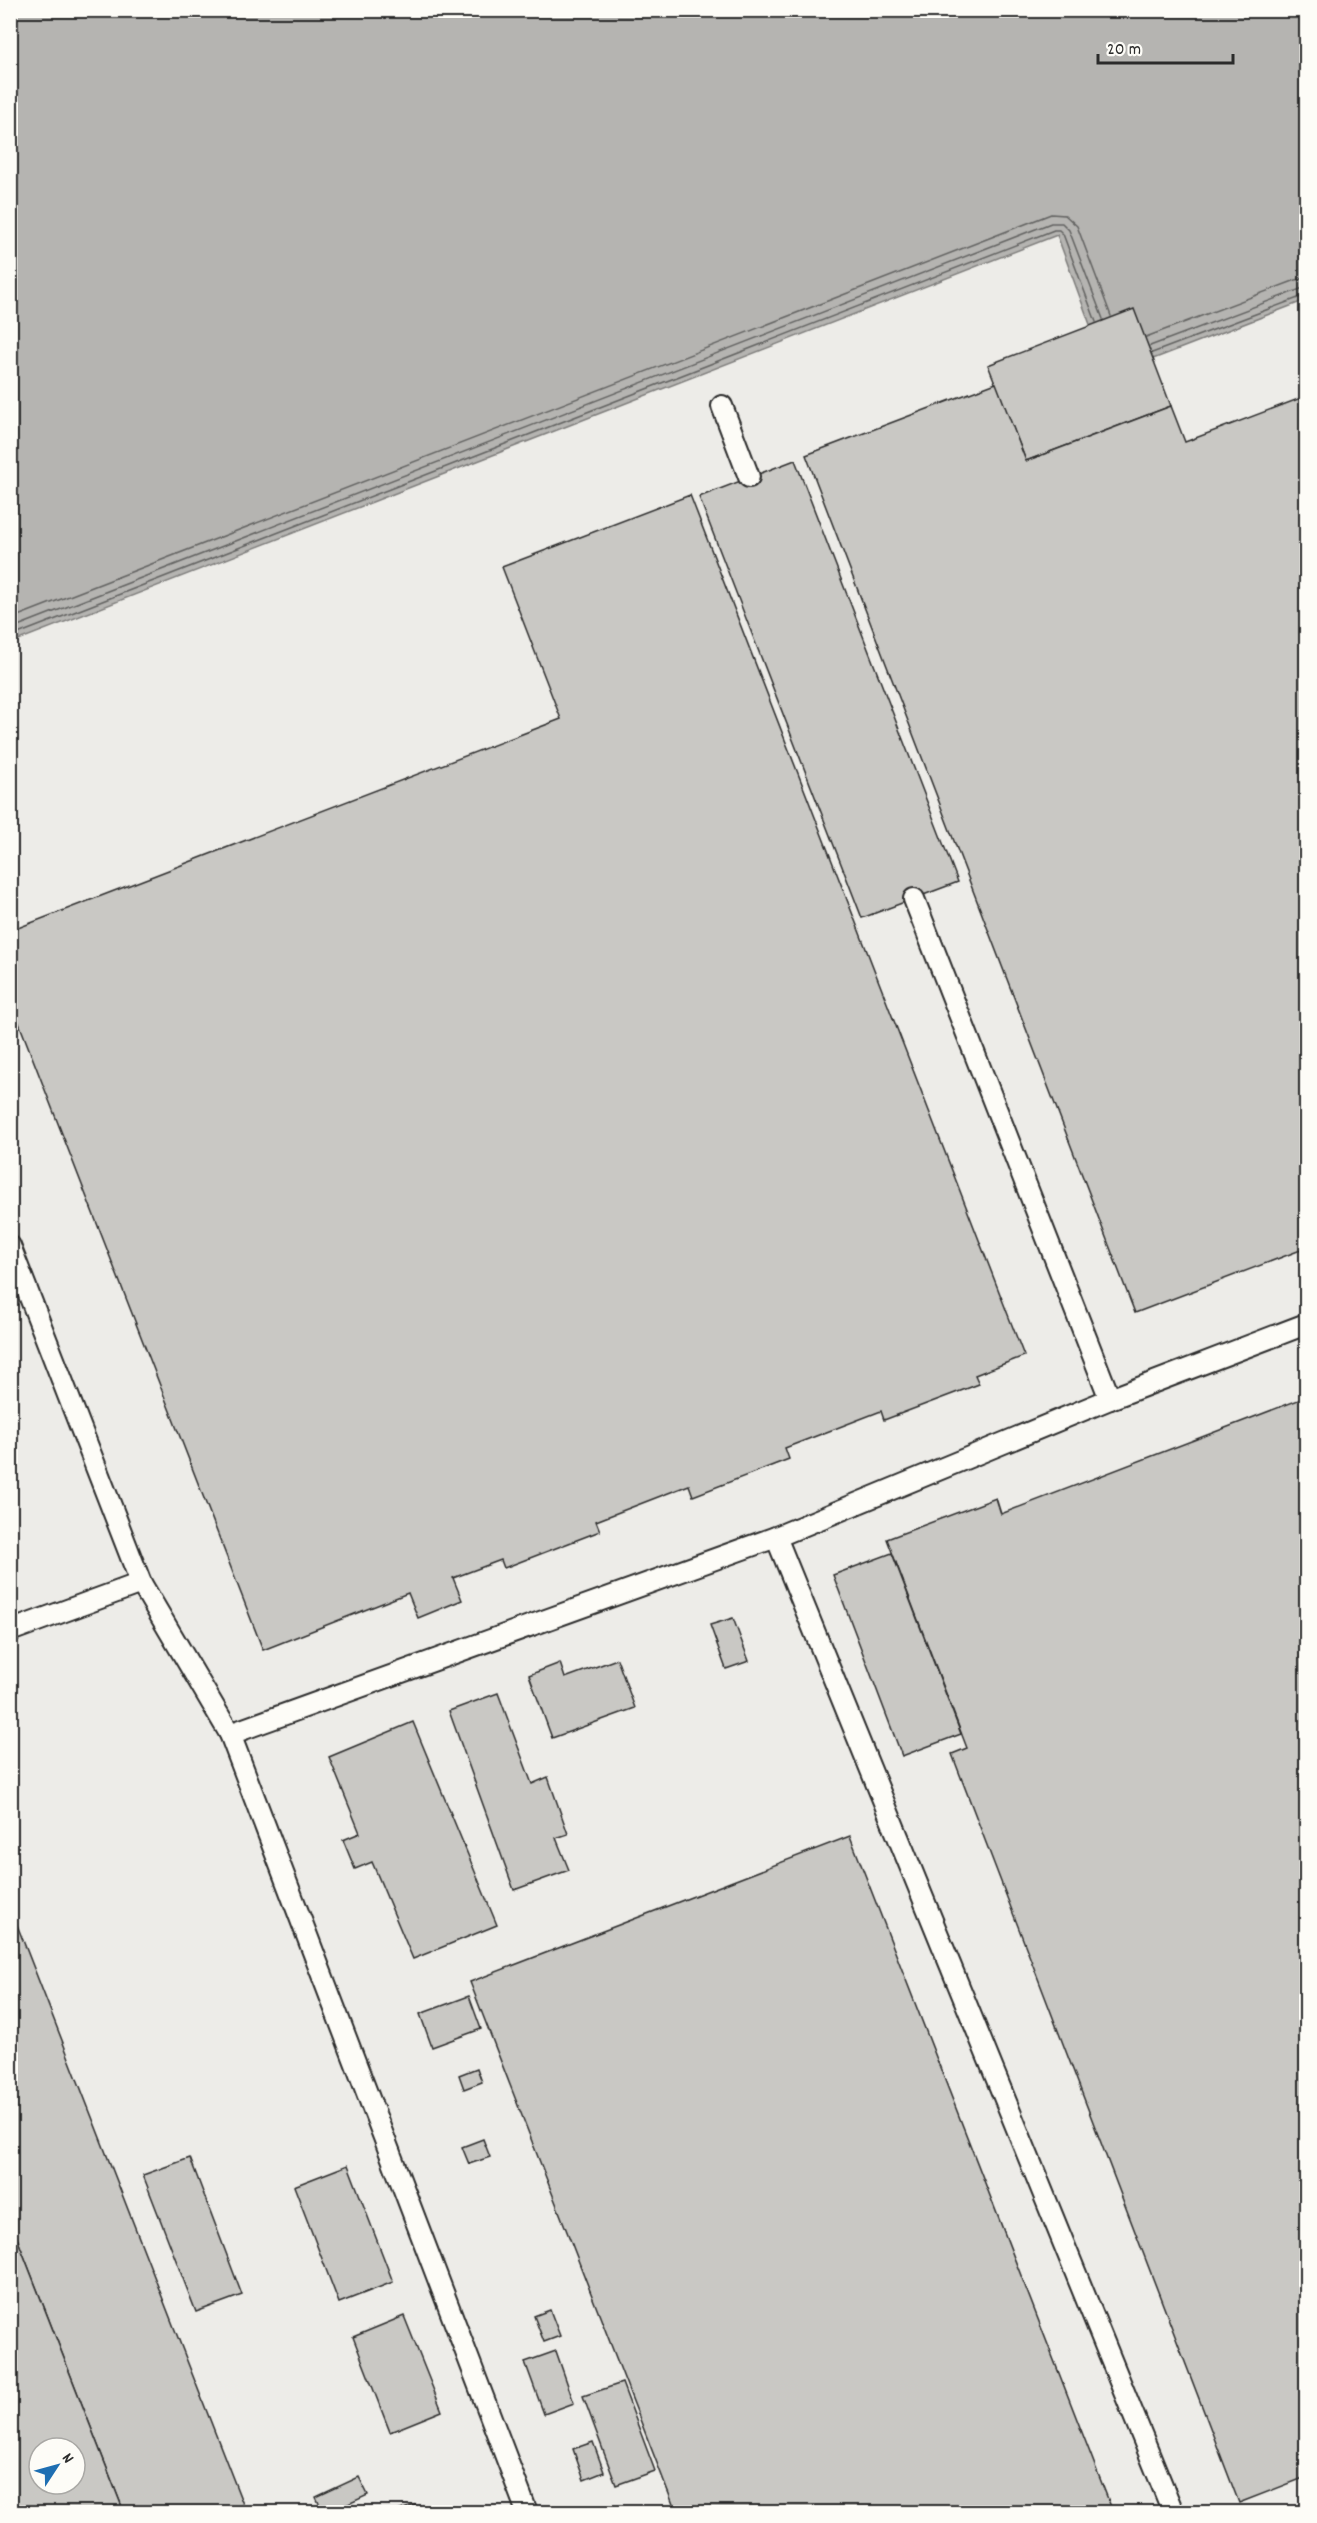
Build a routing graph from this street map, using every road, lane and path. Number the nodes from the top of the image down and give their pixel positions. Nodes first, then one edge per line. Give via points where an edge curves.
1 (722, 406) dead end
2 (749, 477) dead end
3 (914, 899) dead end
4 (10, 1246) edge
5 (1306, 1324) edge
6 (1110, 1399) junction
7 (776, 1537) junction
8 (141, 1583) junction
9 (10, 1631) edge
10 (230, 1734) junction
11 (527, 2512) edge
12 (1173, 2512) edge

1 - 2 lane
3 - 6 lane
4 - 8 lane
5 - 6 lane
6 - 7 lane
7 - 10 lane
7 - 12 lane
8 - 9 lane
8 - 10 lane
10 - 11 lane

